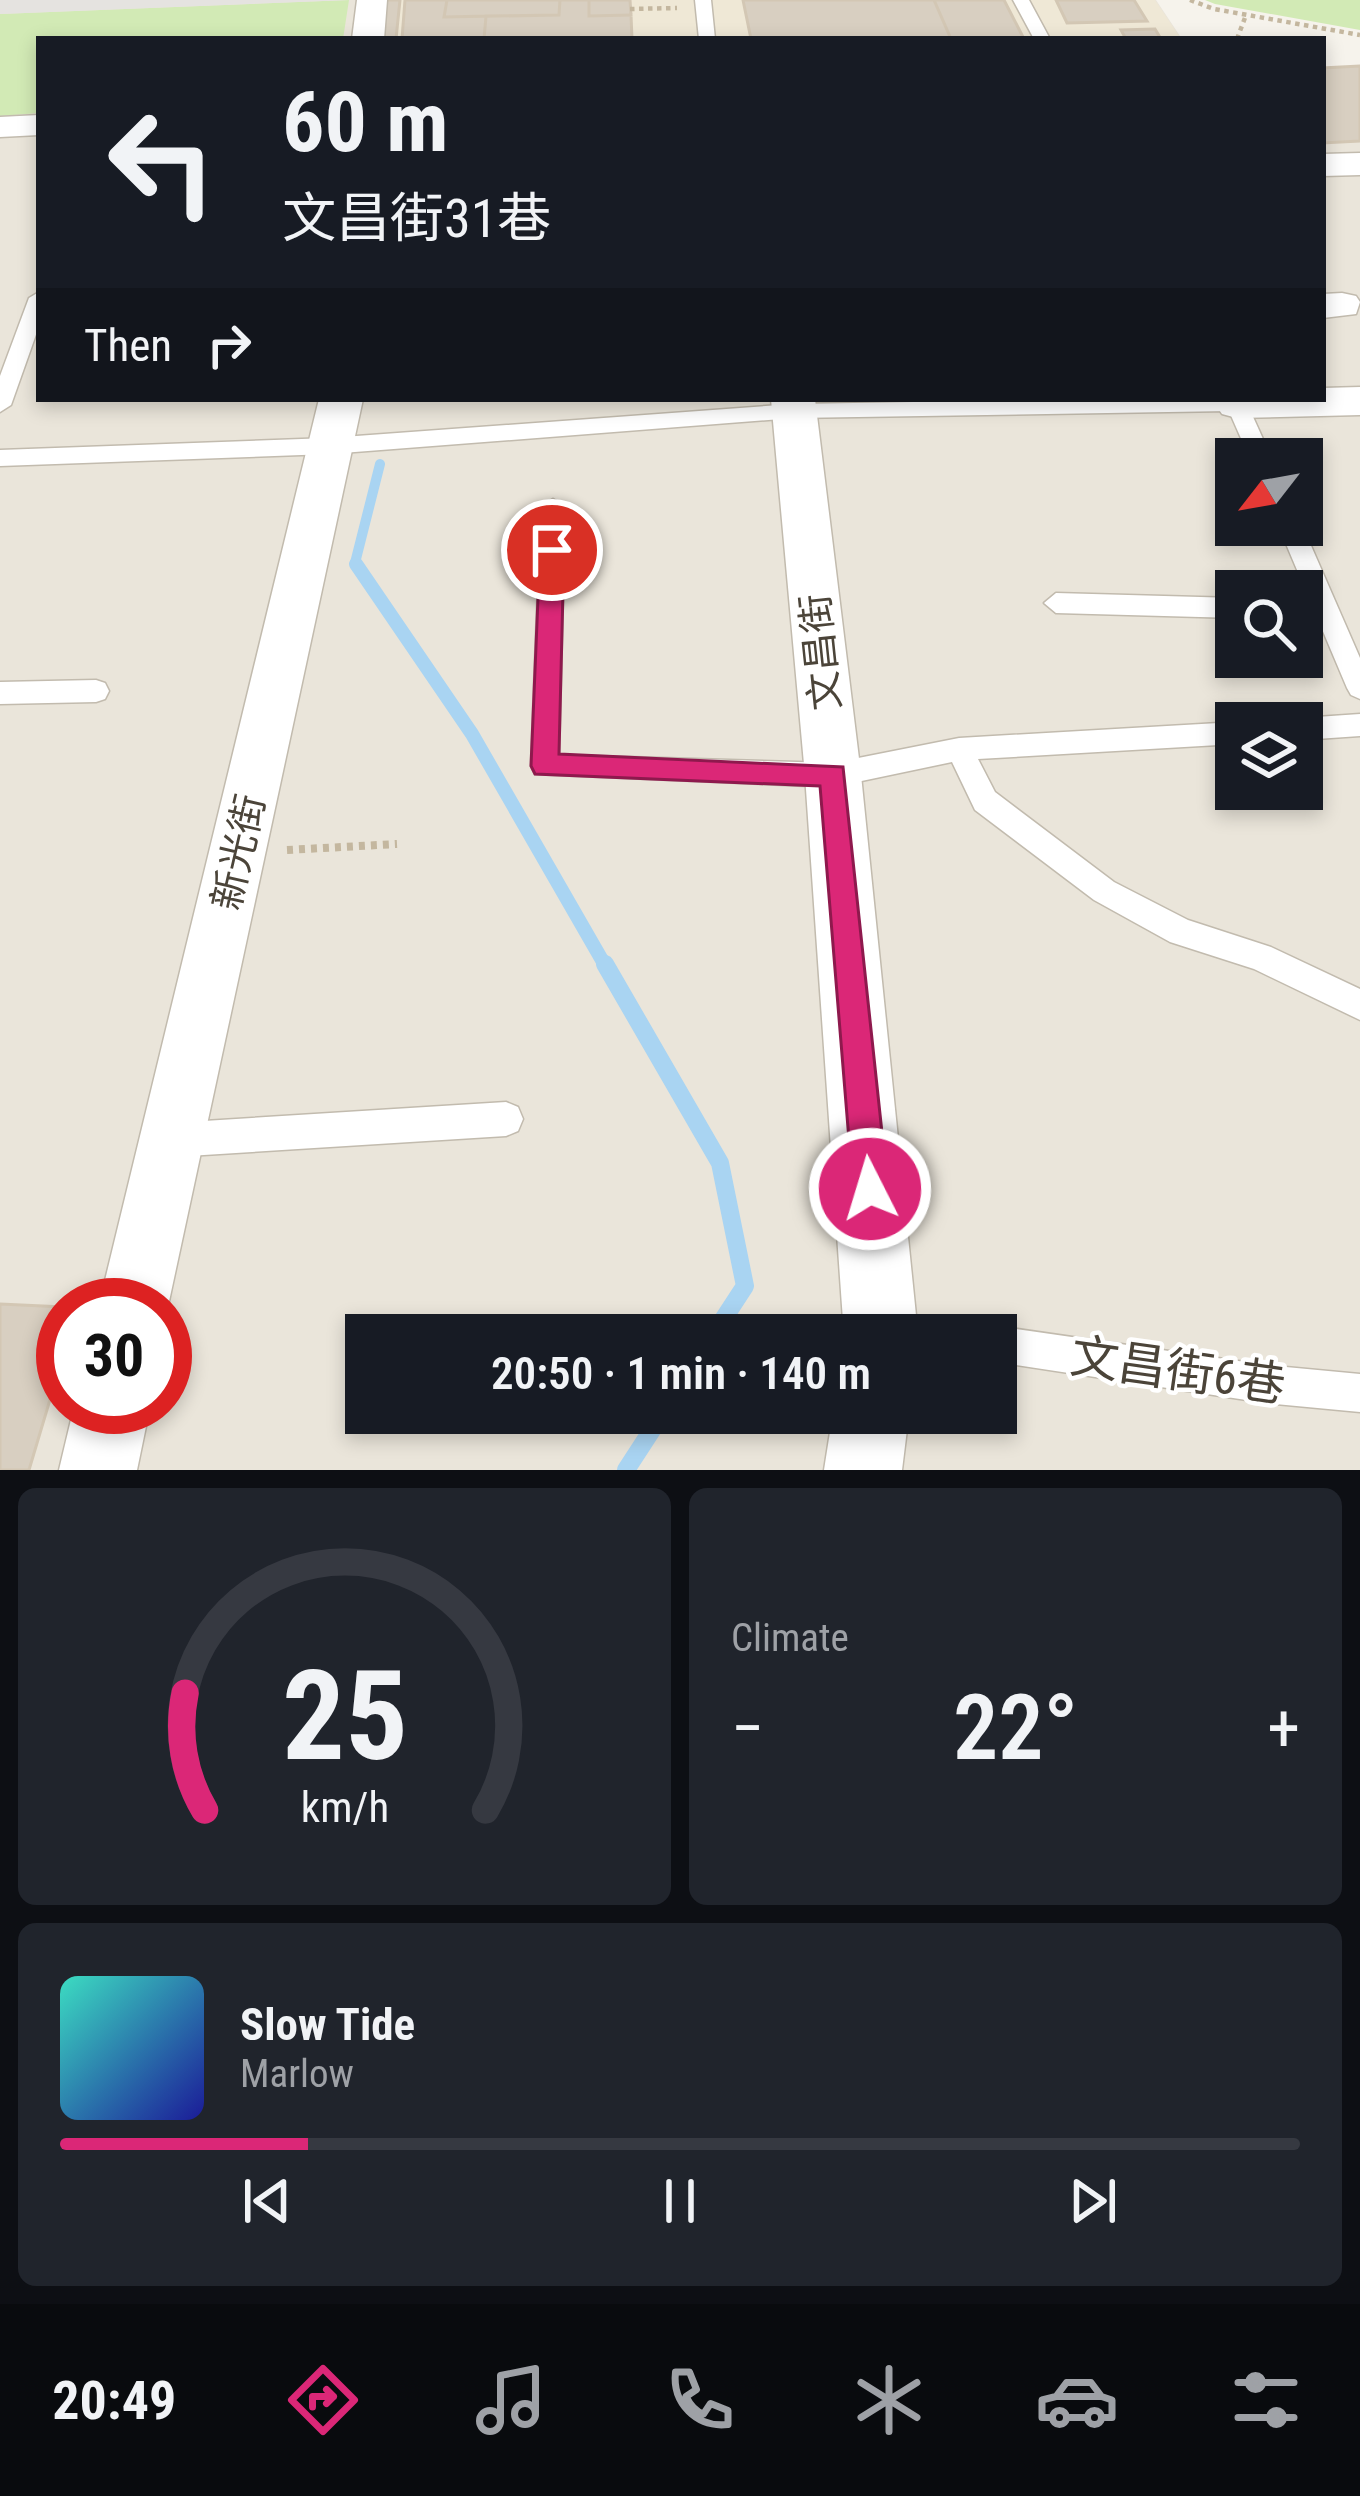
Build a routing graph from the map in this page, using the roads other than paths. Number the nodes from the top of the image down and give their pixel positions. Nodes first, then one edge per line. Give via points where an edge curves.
1 (372, 0) edge
2 (703, 0) edge
3 (1021, 0) edge
4 (368, 36) edge
5 (707, 36) edge
6 (1040, 36) edge
7 (36, 125) edge
8 (0, 128) edge
9 (1360, 164) edge
10 (1326, 165) edge
11 (36, 306) edge
12 (1326, 401) edge
13 (1360, 401) edge
14 (553, 402) edge
15 (1236, 402) edge
16 (0, 405) edge
17 (794, 405) edge
18 (335, 422) edge
19 (557, 428) junction
20 (1252, 438) edge
21 (0, 458) edge
22 (553, 507) dead end
23 (1056, 603) dead end
24 (1215, 607) edge
25 (1323, 625) edge
26 (1360, 688) edge
27 (96, 691) dead end
28 (0, 693) edge
29 (1360, 725) edge
30 (1323, 728) edge
31 (1215, 734) edge
32 (958, 749) junction
33 (833, 775) junction
34 (1360, 1005) edge
35 (506, 1120) dead end
36 (172, 1140) junction
37 (141, 1278) edge
38 (899, 1314) edge
39 (1017, 1347) edge
40 (1360, 1393) edge
41 (106, 1434) edge
42 (868, 1434) edge
43 (98, 1470) edge
44 (863, 1470) edge

1 - 4 street
2 - 5 lane
3 - 6 lane
7 - 8 street
9 - 10 street
11 - 16 lane
12 - 13 street
14 - 19 lane
15 - 17 lane
15 - 20 lane
17 - 19 lane
17 - 33 street, 文昌街
18 - 19 lane
18 - 21 lane
18 - 36 street, 新光街
22 - 33 lane via 545,766
23 - 24 lane
25 - 26 lane
27 - 28 lane
29 - 30 lane
31 - 32 lane
32 - 33 lane
32 - 34 lane via 985,801 1104,891 1181,932 1261,957
33 - 38 street, 文昌街
35 - 36 lane
36 - 37 street, 新光街
39 - 40 lane, 文昌街6巷
41 - 43 street
42 - 44 street

